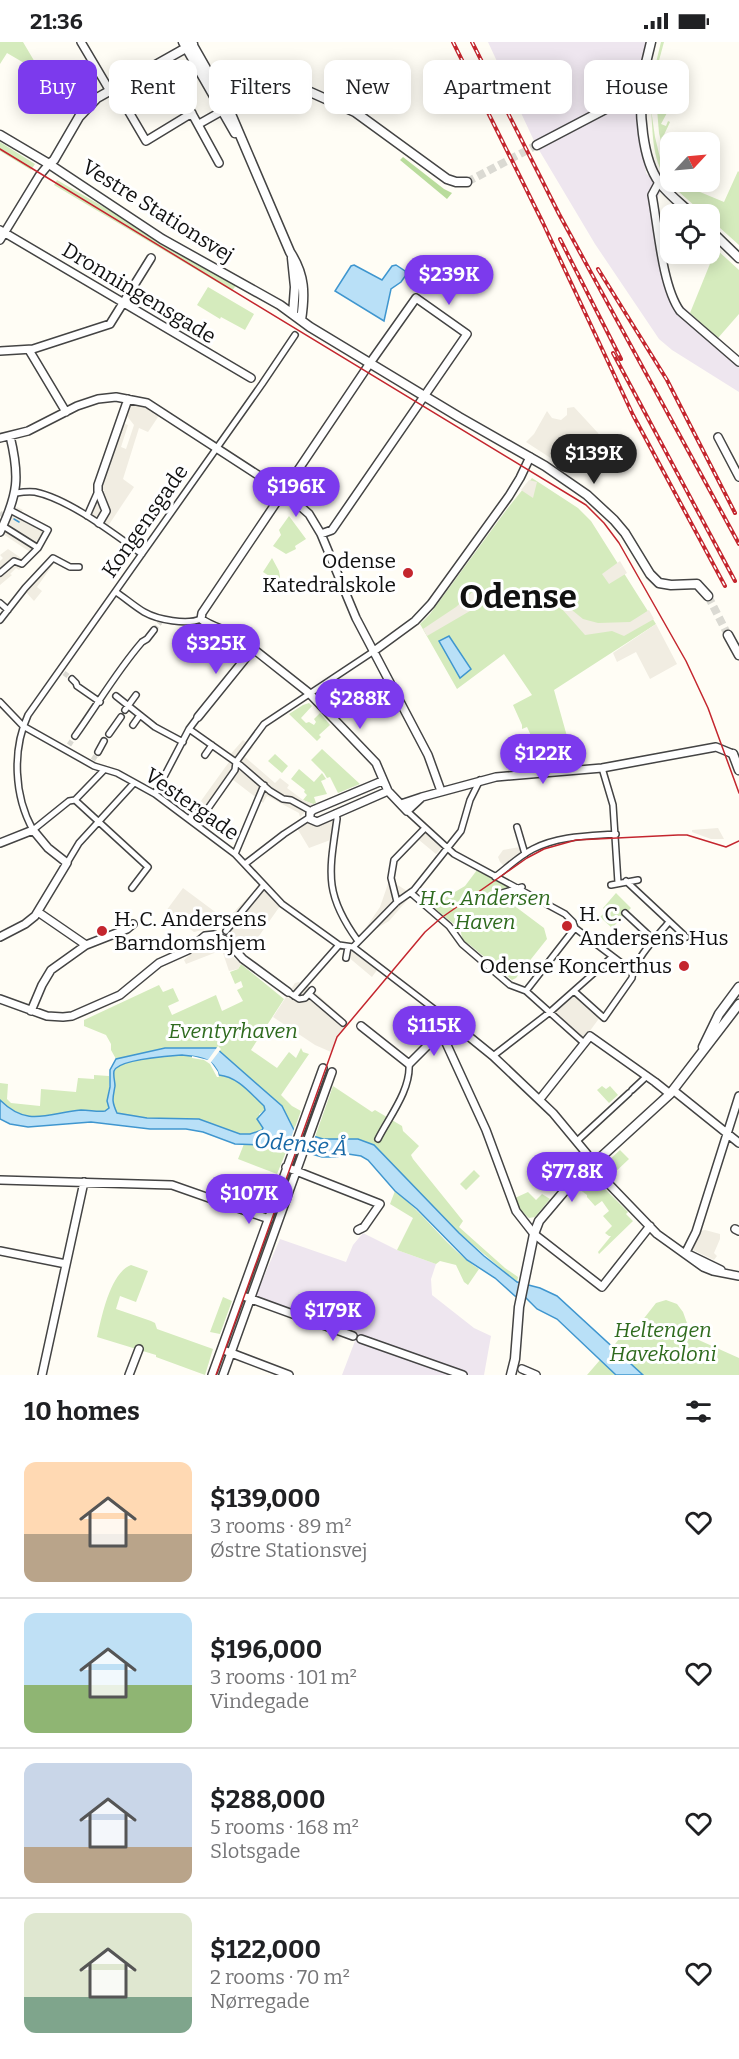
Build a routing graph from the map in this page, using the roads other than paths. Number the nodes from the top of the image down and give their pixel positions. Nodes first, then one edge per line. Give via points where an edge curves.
1 (81, 42) edge
2 (651, 42) edge
3 (190, 44) edge
4 (163, 60) edge
5 (647, 60) edge
6 (209, 79) edge
7 (109, 89) edge
8 (109, 92) edge
9 (312, 92) edge
10 (130, 114) edge
11 (190, 114) edge
12 (193, 114) edge
13 (216, 114) edge
14 (228, 114) edge
15 (597, 114) edge
16 (641, 114) edge
17 (199, 124) junction
18 (0, 135) edge
19 (537, 145) tunnel mouth
20 (219, 163) dead end
21 (49, 164) junction
22 (467, 182) dead end
23 (659, 183) junction
24 (681, 204) edge
25 (2, 231) edge
26 (0, 240) edge
27 (720, 240) edge
28 (151, 258) dead end
29 (739, 258) edge
30 (124, 303) junction
31 (297, 317) junction
32 (295, 335) dead end
33 (29, 350) junction
34 (0, 351) edge
35 (739, 362) edge
36 (369, 363) junction
37 (250, 378) joint
38 (262, 384) junction
39 (424, 395) junction
40 (128, 399) junction
41 (66, 412) junction
42 (10, 436) junction
43 (0, 438) edge
44 (718, 438) dead end
45 (217, 447) junction
46 (530, 457) junction
47 (739, 477) edge
48 (98, 491) junction
49 (284, 492) junction
50 (16, 493) junction
51 (7, 514) junction
52 (87, 516) junction
53 (100, 524) junction
54 (1, 529) edge
55 (321, 534) junction
56 (38, 548) junction
57 (142, 554) junction
58 (79, 567) dead end
59 (0, 573) edge
60 (116, 592) junction
61 (708, 596) tunnel mouth
62 (0, 603) edge
63 (8, 610) junction
64 (201, 619) junction
65 (0, 620) edge
66 (154, 630) tunnel mouth
67 (728, 635) tunnel mouth
68 (253, 650) junction
69 (374, 651) junction
70 (739, 655) edge
71 (72, 679) tunnel mouth
72 (111, 693) junction
73 (309, 693) junction
74 (136, 695) dead end
75 (0, 702) edge
76 (100, 702) junction
77 (127, 707) junction
78 (140, 715) junction
79 (121, 717) dead end
80 (198, 717) joint
81 (133, 725) dead end
82 (23, 726) junction
83 (189, 729) junction
84 (109, 734) dead end
85 (75, 736) tunnel mouth
86 (104, 741) dead end
87 (183, 742) junction
88 (212, 745) junction
89 (98, 752) tunnel mouth
90 (736, 754) edge
91 (205, 755) dead end
92 (236, 762) junction
93 (602, 768) junction
94 (104, 770) junction
95 (739, 770) edge
96 (480, 780) junction
97 (382, 781) junction
98 (134, 783) junction
99 (264, 785) junction
100 (387, 791) junction
101 (441, 791) junction
102 (155, 794) junction
103 (422, 796) junction
104 (75, 800) junction
105 (400, 804) junction
106 (407, 811) junction
107 (336, 813) junction
108 (310, 814) junction
109 (202, 817) junction
110 (189, 819) junction
111 (99, 820) junction
112 (197, 824) junction
113 (517, 827) dead end
114 (425, 828) junction
115 (33, 830) junction
116 (616, 834) junction
117 (0, 843) edge
118 (447, 848) junction
119 (235, 854) junction
120 (525, 854) junction
121 (67, 862) junction
122 (246, 864) junction
123 (495, 877) junction
124 (638, 880) dead end
125 (626, 881) junction
126 (618, 883) junction
127 (611, 885) dead end
128 (263, 886) junction
129 (132, 888) dead end
130 (519, 888) junction
131 (412, 891) junction
132 (502, 893) dead end
133 (397, 902) junction
134 (38, 912) junction
135 (625, 913) dead end
136 (669, 922) junction
137 (133, 924) dead end
138 (575, 928) junction
139 (226, 931) dead end
140 (0, 938) edge
141 (654, 940) junction
142 (358, 941) junction
143 (86, 945) junction
144 (339, 945) junction
145 (351, 947) junction
146 (346, 957) dead end
147 (612, 957) junction
148 (632, 971) junction
149 (739, 987) edge
150 (526, 991) junction
151 (574, 991) junction
152 (291, 994) junction
153 (739, 996) edge
154 (0, 999) edge
155 (739, 1004) edge
156 (31, 1011) junction
157 (550, 1012) junction
158 (451, 1022) junction
159 (343, 1023) dead end
160 (361, 1026) dead end
161 (441, 1032) junction
162 (712, 1040) junction
163 (584, 1043) junction
164 (493, 1056) junction
165 (697, 1059) junction
166 (409, 1064) junction
167 (323, 1068) dead end
168 (332, 1072) dead end
169 (647, 1076) junction
170 (672, 1092) junction
171 (739, 1095) edge
172 (540, 1099) junction
173 (727, 1135) junction
174 (378, 1139) dead end
175 (577, 1141) junction
176 (739, 1143) edge
177 (593, 1164) junction
178 (286, 1167) junction
179 (296, 1171) junction
180 (0, 1180) edge
181 (84, 1182) junction
182 (268, 1219) junction
183 (650, 1226) junction
184 (358, 1230) dead end
185 (534, 1234) junction
186 (0, 1251) edge
187 (685, 1254) junction
188 (66, 1264) junction
189 (739, 1276) edge
190 (241, 1295) junction
191 (250, 1298) junction
192 (222, 1346) junction
193 (139, 1349) dead end
194 (231, 1352) junction
195 (522, 1369) dead end
196 (42, 1375) edge
197 (129, 1375) edge
198 (212, 1375) edge
199 (223, 1375) edge
200 (289, 1375) edge
201 (462, 1375) edge
202 (511, 1375) edge
203 (536, 1375) edge

1 - 7 street
2 - 5 street
3 - 4 street
3 - 6 street
8 - 21 street via 79,117
9 - 22 street via 355,112 447,179
10 - 11 street via 146,141
12 - 17 street
13 - 17 street
14 - 31 street via 300,269 304,286
15 - 19 street
16 - 23 street via 646,147
17 - 20 street
18 - 21 street, Vestre Stationsvej
21 - 25 street
21 - 31 street, Vestre Stationsvej via 131,220
23 - 24 street
23 - 35 street via 652,195 673,302
25 - 26 street
25 - 30 street, Dronningensgade
27 - 29 street
28 - 30 street
30 - 33 street via 110,324
30 - 37 street, Dronningensgade
31 - 36 street, Vestre Stationsvej
32 - 38 street, Kongensgade
33 - 34 street
33 - 41 street
36 - 39 street, Vestre Stationsvej
36 - 39 street via 416,298 467,334
36 - 49 street
37 - 38 street, Dronningensgade
38 - 45 street, Kongensgade
39 - 46 street, Vestre Stationsvej
39 - 55 street via 332,530
40 - 41 street via 98,399
40 - 45 street via 150,404
40 - 48 street
41 - 42 street
42 - 43 street
42 - 50 street
44 - 47 street
45 - 49 street
45 - 57 street, Kongensgade
46 - 61 street, Vestre Stationsvej via 608,514 655,580 668,585 697,584
46 - 69 street via 510,494 430,604 415,621
48 - 52 street
48 - 53 street via 106,511
49 - 55 street via 303,508
49 - 64 street
50 - 51 street
50 - 52 street via 32,492 60,499
51 - 54 street
51 - 56 street via 48,530
52 - 53 street
53 - 57 street
54 - 56 street
55 - 69 street
56 - 59 street via 22,564 14,561
57 - 60 street, Kongensgade
58 - 63 street via 53,558
60 - 64 street via 146,613 163,619
60 - 82 street, Kongensgade
62 - 63 street
63 - 65 street
64 - 68 street via 226,629
66 - 72 street via 116,673
67 - 70 street
68 - 73 street
68 - 80 street
69 - 73 street
69 - 101 street via 428,755
71 - 76 street
72 - 76 street
72 - 77 street
73 - 92 street via 264,724
73 - 97 street via 376,763
74 - 77 street
75 - 82 street, Vestergade
76 - 85 street
77 - 78 street
78 - 81 street
78 - 87 street
79 - 84 street
80 - 83 street
82 - 94 street, Vestergade
82 - 115 street via 17,774 23,810
83 - 87 street
83 - 88 street
86 - 89 street
87 - 102 street
88 - 91 street
88 - 92 street
90 - 93 street via 716,747
90 - 95 street
92 - 99 street
92 - 109 street via 235,770
93 - 96 street
93 - 116 street via 613,805
94 - 98 street, Vestergade
94 - 104 street
96 - 101 street
96 - 118 street via 461,831
97 - 100 street
97 - 108 street
98 - 102 street, Vestergade
98 - 111 street
99 - 108 street
99 - 119 street
100 - 105 street
100 - 107 street
101 - 103 street
102 - 110 street, Vestergade
103 - 105 street
103 - 106 street
104 - 111 street
104 - 115 street
105 - 106 street
106 - 114 street
107 - 108 street via 315,822
107 - 142 street via 331,866 333,895
108 - 122 street
109 - 110 street via 194,812
109 - 112 street
110 - 112 street, Vestergade
111 - 121 street
111 - 129 street via 148,867
112 - 119 street, Vestergade
113 - 120 street
114 - 118 street
114 - 133 street via 394,860 391,878
115 - 117 street
115 - 121 street
116 - 120 street via 557,840
116 - 126 street
118 - 123 street
118 - 131 street
119 - 122 street, Vestergade
120 - 123 street
121 - 134 street
122 - 128 street, Vestergade
123 - 130 street
124 - 125 street
125 - 126 street
125 - 136 street
126 - 127 street
128 - 139 street
128 - 144 street, Vestergade
130 - 132 street
130 - 138 street via 565,914
131 - 133 street
131 - 150 street via 462,944 510,985
133 - 142 street
134 - 140 street via 26,924
134 - 143 street
135 - 141 street
136 - 141 street
136 - 141 street via 686,937
137 - 143 street
138 - 147 street
138 - 150 street
141 - 148 street
142 - 145 street
143 - 156 street via 49,973
144 - 145 street, Vestergade
144 - 152 street
145 - 146 street
145 - 158 street
147 - 148 street
147 - 151 street
148 - 151 street via 632,978 604,1018
149 - 165 street via 719,1014
150 - 157 street
151 - 157 street
152 - 156 street via 243,959 230,943 220,936 208,935 159,963 120,995 83,1012 54,1018
152 - 159 street via 303,999 311,992
153 - 162 street
154 - 156 street
155 - 162 street
157 - 163 street
157 - 164 street
158 - 161 street
158 - 164 street
160 - 166 street
161 - 166 street
161 - 185 street via 486,1130 512,1203
162 - 165 street
163 - 169 street via 590,1036
163 - 172 street
164 - 172 street
165 - 170 street
166 - 174 street via 403,1092
167 - 178 street
168 - 179 street
169 - 170 street
169 - 175 street
170 - 173 street
170 - 177 street
171 - 173 street
172 - 175 street
173 - 176 street
173 - 187 street via 696,1232
175 - 177 street
177 - 183 street
177 - 185 street via 539,1221
178 - 179 street
178 - 182 street
179 - 184 street via 380,1204
179 - 191 street
180 - 181 street
181 - 182 street via 171,1185
181 - 188 street
182 - 190 street
183 - 185 street via 602,1287
183 - 187 street
185 - 202 street via 520,1298
186 - 188 street
187 - 189 street
188 - 196 street
190 - 191 street
190 - 192 street
191 - 194 street
191 - 201 street
192 - 194 street
192 - 198 street
193 - 197 street
194 - 199 street
194 - 200 street
195 - 203 street

